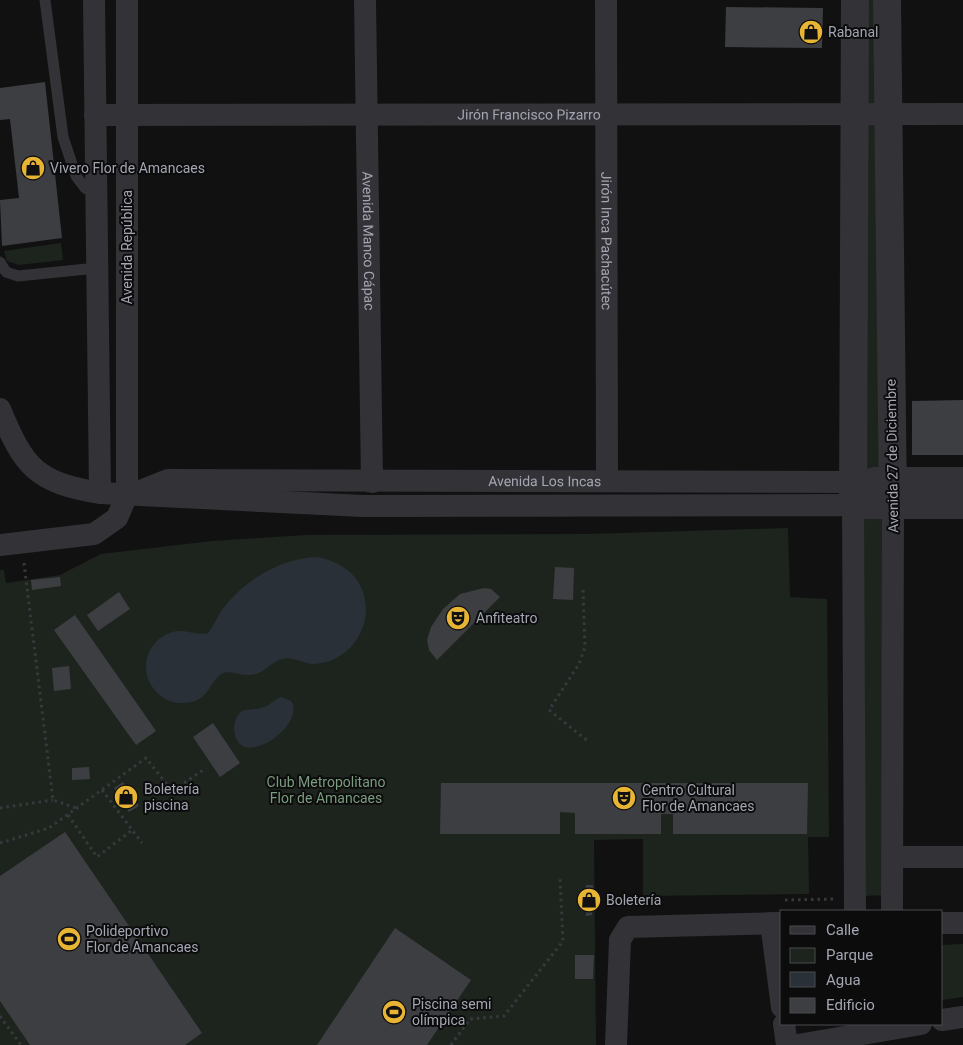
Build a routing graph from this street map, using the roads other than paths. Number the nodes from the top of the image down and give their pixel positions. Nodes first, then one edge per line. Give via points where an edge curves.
1 (45, 0) edge
2 (94, 0) edge
3 (126, 0) edge
4 (365, 0) edge
5 (606, 0) edge
6 (855, 0) edge
7 (887, 0) edge
8 (855, 113) junction
9 (887, 113) junction
10 (606, 114) junction
11 (963, 114) edge
12 (366, 115) junction
13 (95, 116) junction
14 (126, 116) junction
15 (96, 194) junction
16 (0, 262) edge
17 (97, 268) junction
18 (0, 409) edge
19 (963, 480) edge
20 (372, 482) junction
21 (607, 482) junction
22 (100, 492) junction
23 (893, 492) junction
24 (854, 493) junction
25 (127, 495) junction
26 (963, 505) edge
27 (11, 544) edge
28 (892, 857) junction
29 (963, 857) edge
30 (855, 910) edge
31 (892, 910) edge
32 (776, 923) edge
33 (943, 923) edge
34 (963, 923) edge
35 (780, 979) edge
36 (963, 1016) edge
37 (943, 1020) edge
38 (784, 1025) edge
39 (915, 1025) edge
40 (616, 1045) edge
41 (787, 1045) edge
42 (798, 1045) edge

1 - 15 lane via 63,137 76,176 85,188
2 - 13 street
3 - 14 street, Avenida República
4 - 12 street, Avenida Manco Cápac
5 - 10 street, Jirón Inca Pachacútec
6 - 8 street
7 - 9 street, Avenida 27 de Diciembre
8 - 9 street, Jirón Francisco Pizarro
8 - 10 street, Jirón Francisco Pizarro
8 - 24 street
9 - 11 street, Jirón Francisco Pizarro
9 - 23 street, Avenida 27 de Diciembre
10 - 12 street, Jirón Francisco Pizarro
10 - 21 street, Jirón Inca Pachacútec
12 - 14 street, Jirón Francisco Pizarro
12 - 20 street, Avenida Manco Cápac
13 - 14 street, Jirón Francisco Pizarro
13 - 15 street
14 - 25 street, Avenida República
15 - 17 street
16 - 17 lane via 6,272 18,276
17 - 22 street
18 - 22 street via 16,447 30,465 50,480
19 - 23 street, Avenida Los Incas
20 - 21 street, Avenida Los Incas
20 - 25 street, Avenida Los Incas via 168,480
21 - 24 street, Avenida Los Incas
22 - 25 street
23 - 24 street, Avenida Los Incas
23 - 26 street, Avenida Los Incas
23 - 28 street, Avenida 27 de Diciembre
24 - 25 street, Avenida Los Incas via 363,506
24 - 30 street
25 - 27 street via 117,518 94,534
28 - 29 street
28 - 31 street, Avenida 27 de Diciembre
32 - 35 street
32 - 40 street via 632,926 624,931 620,940
33 - 34 street
36 - 37 street
38 - 41 street
39 - 42 street

